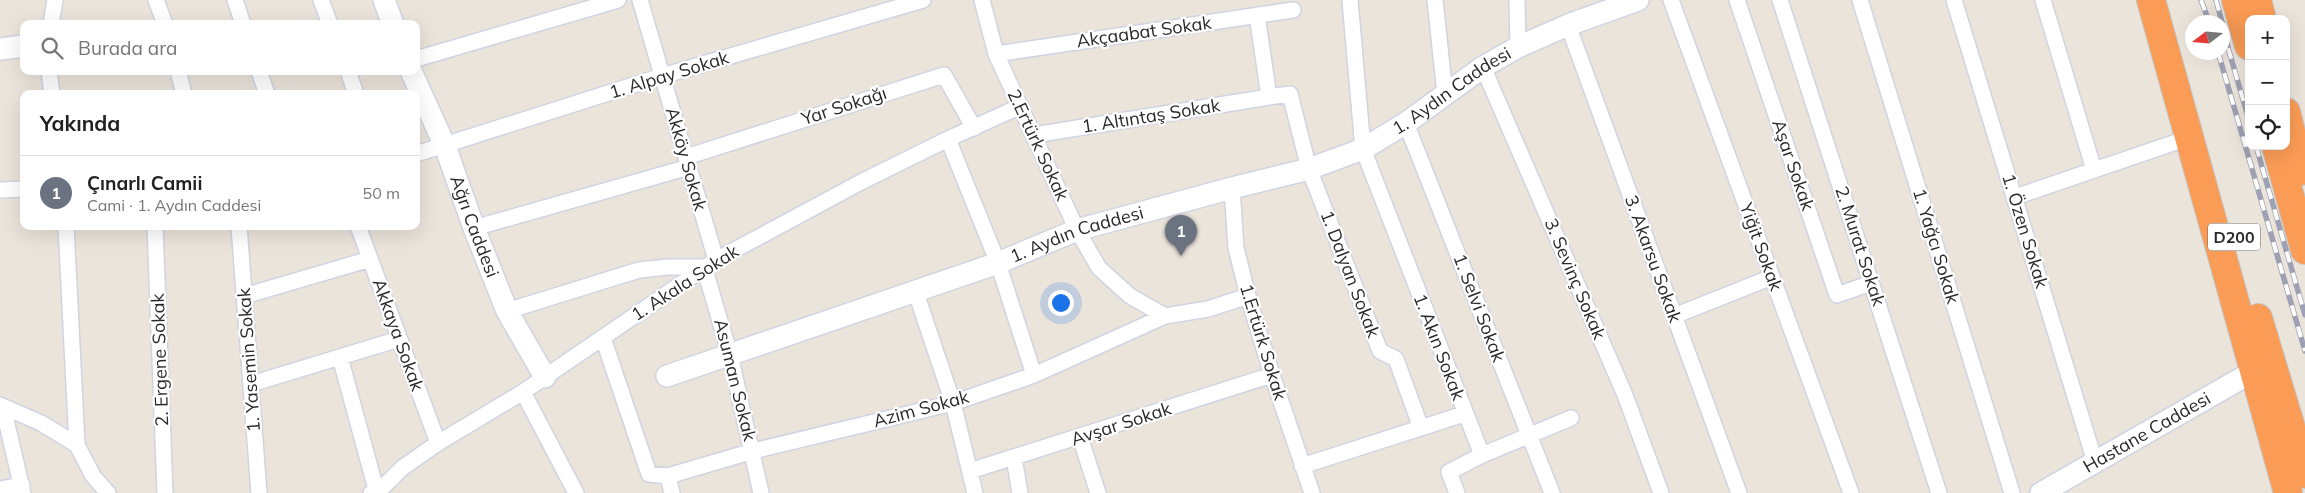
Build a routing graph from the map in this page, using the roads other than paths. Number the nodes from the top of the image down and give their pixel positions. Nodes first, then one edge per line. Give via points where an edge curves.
1 (55, 0) edge
2 (156, 0) edge
3 (235, 0) edge
4 (321, 0) edge
5 (384, 0) edge
6 (618, 0) edge
7 (640, 0) edge
8 (923, 0) edge
9 (982, 0) edge
10 (1350, 0) edge
11 (1435, 0) edge
12 (1517, 0) edge
13 (1638, 0) edge
14 (1671, 0) edge
15 (1737, 0) edge
16 (1780, 0) edge
17 (1860, 0) edge
18 (1954, 0) edge
19 (2043, 0) edge
20 (2151, 0) edge
21 (2163, 0) edge
22 (2236, 0) edge
23 (2257, 0) edge
24 (1292, 10) dead end
25 (1257, 15) junction
26 (2261, 15) edge
27 (52, 20) edge
28 (164, 20) edge
29 (242, 20) edge
30 (328, 20) edge
31 (392, 20) edge
32 (1568, 25) junction
33 (2245, 32) edge
34 (20, 46) edge
35 (1518, 47) junction
36 (0, 49) edge
37 (996, 54) junction
38 (420, 58) edge
39 (1483, 67) junction
40 (50, 75) edge
41 (179, 75) edge
42 (260, 75) edge
43 (349, 75) edge
44 (413, 75) edge
45 (662, 76) junction
46 (51, 90) edge
47 (183, 90) edge
48 (266, 90) edge
49 (355, 90) edge
50 (420, 90) edge
51 (420, 91) edge
52 (1445, 94) junction
53 (1269, 97) junction
54 (1021, 106) junction
55 (1406, 123) junction
56 (2290, 127) edge
57 (974, 128) junction
58 (1034, 134) junction
59 (2188, 138) junction
60 (948, 139) junction
61 (445, 146) junction
62 (1363, 149) junction
63 (2277, 150) edge
64 (420, 153) edge
65 (687, 162) junction
66 (1309, 169) junction
67 (2094, 170) junction
68 (2305, 184) edge
69 (1232, 188) junction
70 (20, 189) edge
71 (0, 190) edge
72 (2015, 197) junction
73 (474, 228) junction
74 (66, 230) edge
75 (155, 230) edge
76 (239, 230) edge
77 (359, 230) edge
78 (1077, 230) junction
79 (2305, 250) edge
80 (370, 259) junction
81 (998, 262) junction
82 (710, 263) junction
83 (1772, 277) junction
84 (1871, 283) junction
85 (915, 290) junction
86 (244, 296) junction
87 (1248, 296) junction
88 (507, 311) junction
89 (1165, 316) junction
90 (1674, 316) junction
91 (603, 338) junction
92 (399, 339) junction
93 (730, 355) junction
94 (340, 357) junction
95 (2254, 371) junction
96 (1034, 375) junction
97 (1272, 375) junction
98 (667, 376) dead end
99 (545, 377) junction
100 (251, 384) junction
101 (524, 392) junction
102 (953, 403) junction
103 (2, 406) edge
104 (1464, 414) junction
105 (1571, 418) dead end
106 (1422, 428) junction
107 (1529, 435) junction
108 (1080, 438) junction
109 (438, 444) junction
110 (77, 445) junction
111 (752, 451) junction
112 (1482, 455) junction
113 (1014, 458) junction
114 (2095, 462) junction
115 (1302, 466) junction
116 (970, 471) junction
117 (2305, 474) edge
118 (668, 476) junction
119 (0, 489) edge
120 (22, 489) edge
121 (108, 493) edge
122 (165, 493) edge
123 (259, 493) edge
124 (371, 493) edge
125 (377, 493) edge
126 (576, 493) edge
127 (672, 493) edge
128 (761, 493) edge
129 (976, 493) edge
130 (1020, 493) edge
131 (1098, 493) edge
132 (1312, 493) edge
133 (1457, 493) edge
134 (1552, 493) edge
135 (1661, 493) edge
136 (1739, 493) edge
137 (1851, 493) edge
138 (1939, 493) edge
139 (2012, 493) edge
140 (2041, 493) edge
141 (2288, 493) edge

1 - 27 street
2 - 28 street
3 - 29 street
4 - 30 street
5 - 31 main road
6 - 38 street
7 - 45 street, Akköy Sokak
8 - 45 street, 1. Alpay Sokak
9 - 37 street, 2.Ertürk Sokak
10 - 62 street, 1. Akın Sokak
11 - 52 street
12 - 35 street
13 - 32 main road, 1. Aydın Caddesi
14 - 83 street, Yiğit Sokak
15 - 84 street, Aşar Sokak via 1837,295
16 - 84 street, 2. Murat Sokak
17 - 139 street, 1. Yağcı Sokak
18 - 72 street, 1. Özen Sokak
19 - 67 street
20 - 59 highway
21 - 117 highway, D200
22 - 33 highway
23 - 26 highway
24 - 25 street, Akçaabat Sokak
25 - 37 street, Akçaabat Sokak
25 - 53 street
32 - 35 main road, 1. Aydın Caddesi
32 - 90 street, 3. Akarsu Sokak
34 - 36 main road
35 - 39 main road, 1. Aydın Caddesi
37 - 54 street, 2.Ertürk Sokak
39 - 52 main road, 1. Aydın Caddesi
39 - 135 street, 3. Sevinç Sokak via 1625,395
40 - 46 street
41 - 47 street
42 - 48 street
43 - 49 street
44 - 50 main road, Ağrı Caddesi
45 - 61 street, 1. Alpay Sokak
45 - 65 street, Akköy Sokak
51 - 61 main road, Ağrı Caddesi
52 - 55 main road, 1. Aydın Caddesi
53 - 58 street, 1. Altıntaş Sokak
53 - 66 street, 1. Altıntaş Sokak via 1290,94
54 - 57 street, 1. Akala Sokak
54 - 58 street, 2.Ertürk Sokak
55 - 62 main road, 1. Aydın Caddesi
55 - 107 street, 1. Selvi Sokak
56 - 68 highway
57 - 60 street, 1. Akala Sokak
57 - 65 street, Yar Sokağı via 944,75
58 - 78 street, 2.Ertürk Sokak
59 - 67 street
59 - 95 highway
60 - 81 street
60 - 82 street, 1. Akala Sokak
61 - 64 street, 1. Alpay Sokak
61 - 73 main road, Ağrı Caddesi
62 - 66 main road, 1. Aydın Caddesi
62 - 104 street, 1. Akın Sokak
63 - 79 highway
65 - 73 street
65 - 82 street, Akköy Sokak
66 - 69 main road, 1. Aydın Caddesi
66 - 106 street, 1. Dalyan Sokak via 1380,351 1396,359
67 - 72 street
69 - 78 main road, 1. Aydın Caddesi
69 - 87 street, 1.Ertürk Sokak via 1236,248
70 - 71 street
72 - 114 street, 1. Özen Sokak
73 - 88 main road, Ağrı Caddesi
74 - 110 street
75 - 122 street, 2. Ergene Sokak
76 - 86 street, 1. Yasemin Sokak
77 - 80 street, Akkaya Sokak
78 - 81 main road, 1. Aydın Caddesi
78 - 89 street, 2.Ertürk Sokak via 1098,268 1130,296
80 - 86 street
80 - 92 street, Akkaya Sokak
81 - 85 main road, 1. Aydın Caddesi
81 - 96 street
82 - 88 street via 639,270
82 - 91 street, 1. Akala Sokak
82 - 93 street, Asuman Sokak
83 - 90 street
83 - 137 street, Yiğit Sokak
84 - 138 street, 2. Murat Sokak
85 - 93 main road, 1. Aydın Caddesi
85 - 102 street
86 - 100 street, 1. Yasemin Sokak
87 - 89 street via 1208,309
87 - 97 street, 1.Ertürk Sokak
88 - 99 main road, Ağrı Caddesi
89 - 96 street, Azim Sokak
90 - 136 street, 3. Akarsu Sokak
91 - 99 street, 1. Akala Sokak
91 - 118 street via 649,474
92 - 94 street
92 - 109 street, Akkaya Sokak
93 - 98 main road, 1. Aydın Caddesi
93 - 111 street, Asuman Sokak
94 - 100 street
94 - 125 street
95 - 114 main road, Hastane Caddesi
95 - 141 highway
96 - 102 street, Azim Sokak
97 - 108 street, Avşar Sokak
97 - 115 street, 1.Ertürk Sokak
99 - 101 street, 1. Akala Sokak
100 - 123 street, 1. Yasemin Sokak
101 - 109 street, 1. Akala Sokak
101 - 126 street
102 - 111 street, Azim Sokak
102 - 116 street
103 - 110 street via 41,423
103 - 120 street
104 - 106 street
104 - 112 street, 1. Akın Sokak
105 - 107 street
106 - 115 street
107 - 112 street
107 - 134 street, 1. Selvi Sokak
108 - 113 street, Avşar Sokak
108 - 131 street
109 - 125 street, 1. Akala Sokak via 402,468
110 - 121 street via 93,476
111 - 118 street, Azim Sokak
111 - 128 street, Asuman Sokak
112 - 133 street via 1449,472
113 - 116 street, Avşar Sokak
113 - 130 street
114 - 140 main road, Hastane Caddesi
115 - 132 street, 1.Ertürk Sokak
116 - 129 street
118 - 127 street
119 - 120 street
124 - 125 street

